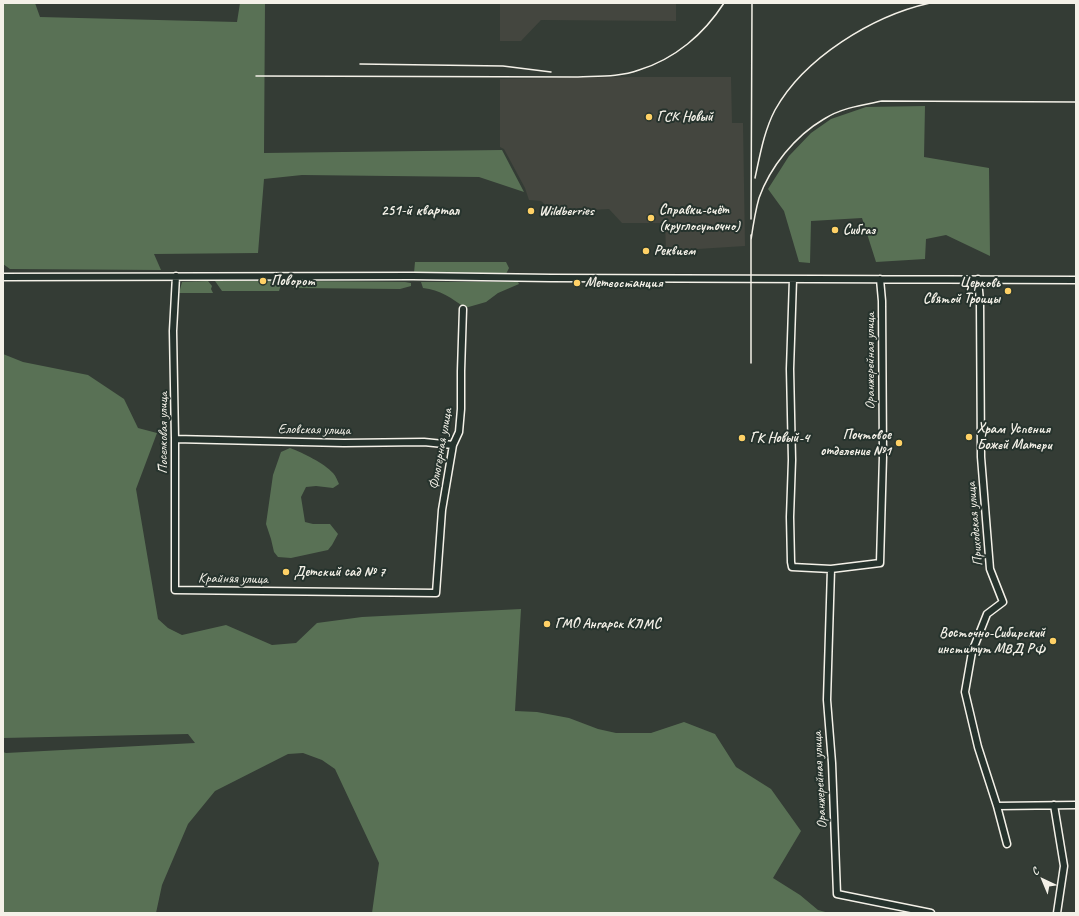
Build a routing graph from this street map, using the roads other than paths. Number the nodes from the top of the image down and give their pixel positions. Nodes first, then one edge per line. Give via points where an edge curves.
1 (176, 276) junction
2 (3, 277) edge
3 (793, 279) junction
4 (880, 279) junction
5 (978, 279) junction
6 (1076, 280) edge
7 (463, 310) dead end
8 (175, 439) junction
9 (453, 444) junction
10 (832, 569) junction
11 (175, 590) joint
12 (436, 593) joint
13 (1054, 805) junction
14 (1076, 805) edge
15 (997, 806) junction
16 (1007, 844) dead end
17 (932, 913) edge
18 (1057, 913) edge

1 - 2 street
1 - 3 street
1 - 8 street, Поселковая улица via 173,331
3 - 4 street
3 - 10 street via 790,369 792,567
4 - 5 street
4 - 10 street, Оранжерейная улица via 883,448 880,563
5 - 6 street
5 - 15 street, Приходская улица via 982,457 990,569 1003,602 987,614 972,652 965,692 978,747
7 - 9 street, Флюгерная улица via 461,409 459,432
8 - 9 street, Еловская улица
8 - 11 street, Поселковая улица
9 - 12 street, Флюгерная улица via 442,510
10 - 17 street, Оранжерейная улица via 827,700 837,894
11 - 12 street, Крайняя улица
13 - 14 street
13 - 15 street
13 - 18 street via 1064,866
15 - 16 street, Приходская улица

